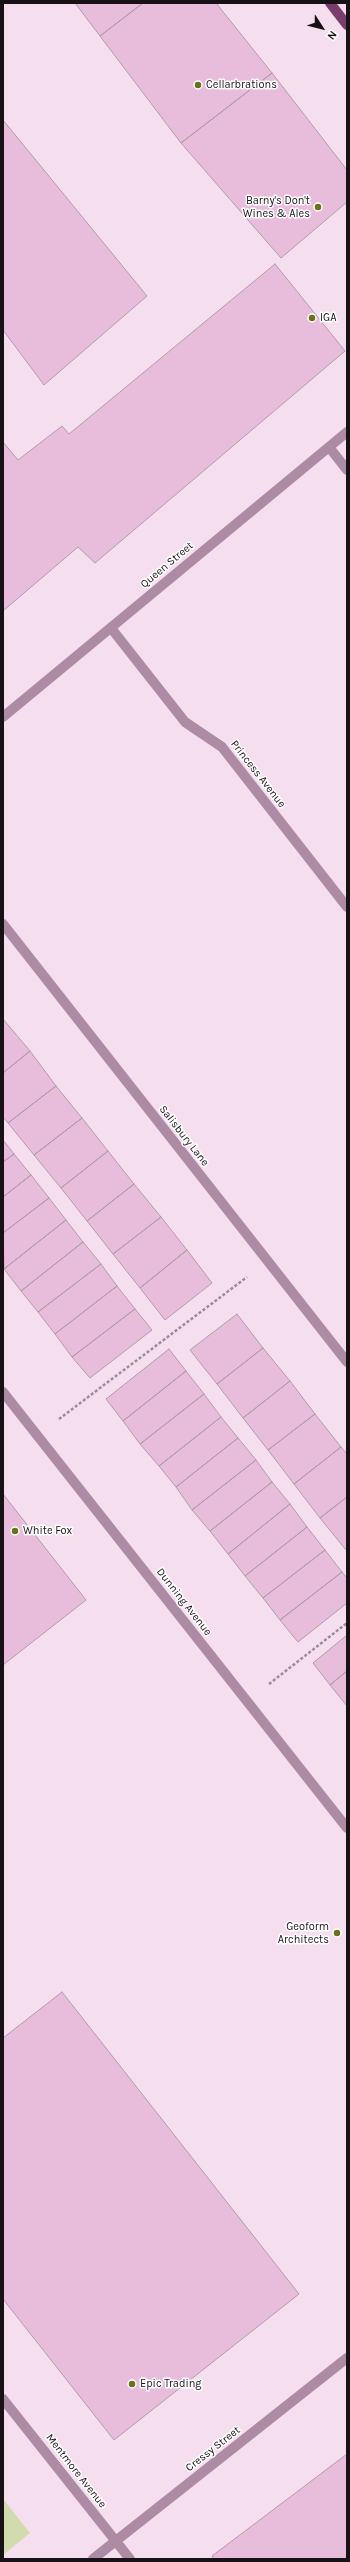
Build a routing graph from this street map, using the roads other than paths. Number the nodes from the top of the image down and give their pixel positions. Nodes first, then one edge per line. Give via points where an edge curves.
1 (330, 3) edge
2 (347, 25) edge
3 (347, 432) edge
4 (329, 447) junction
5 (347, 470) edge
6 (111, 628) junction
7 (3, 717) edge
8 (347, 908) edge
9 (3, 924) edge
10 (347, 1362) edge
11 (3, 1392) edge
12 (347, 1828) edge
13 (347, 2358) edge
14 (3, 2398) edge
15 (116, 2541) junction
16 (93, 2559) edge
17 (130, 2559) edge

1 - 2 main road
3 - 4 street, Queen Street
4 - 5 street
4 - 6 street, Queen Street
6 - 7 street, Queen Street
6 - 8 street, Princess Avenue via 185,722 222,747
9 - 10 street, Salisbury Lane
11 - 12 street, Dunning Avenue
13 - 15 street, Cressy Street
14 - 15 street, Mentmore Avenue
15 - 16 street, Cressy Street
15 - 17 street, Mentmore Avenue

